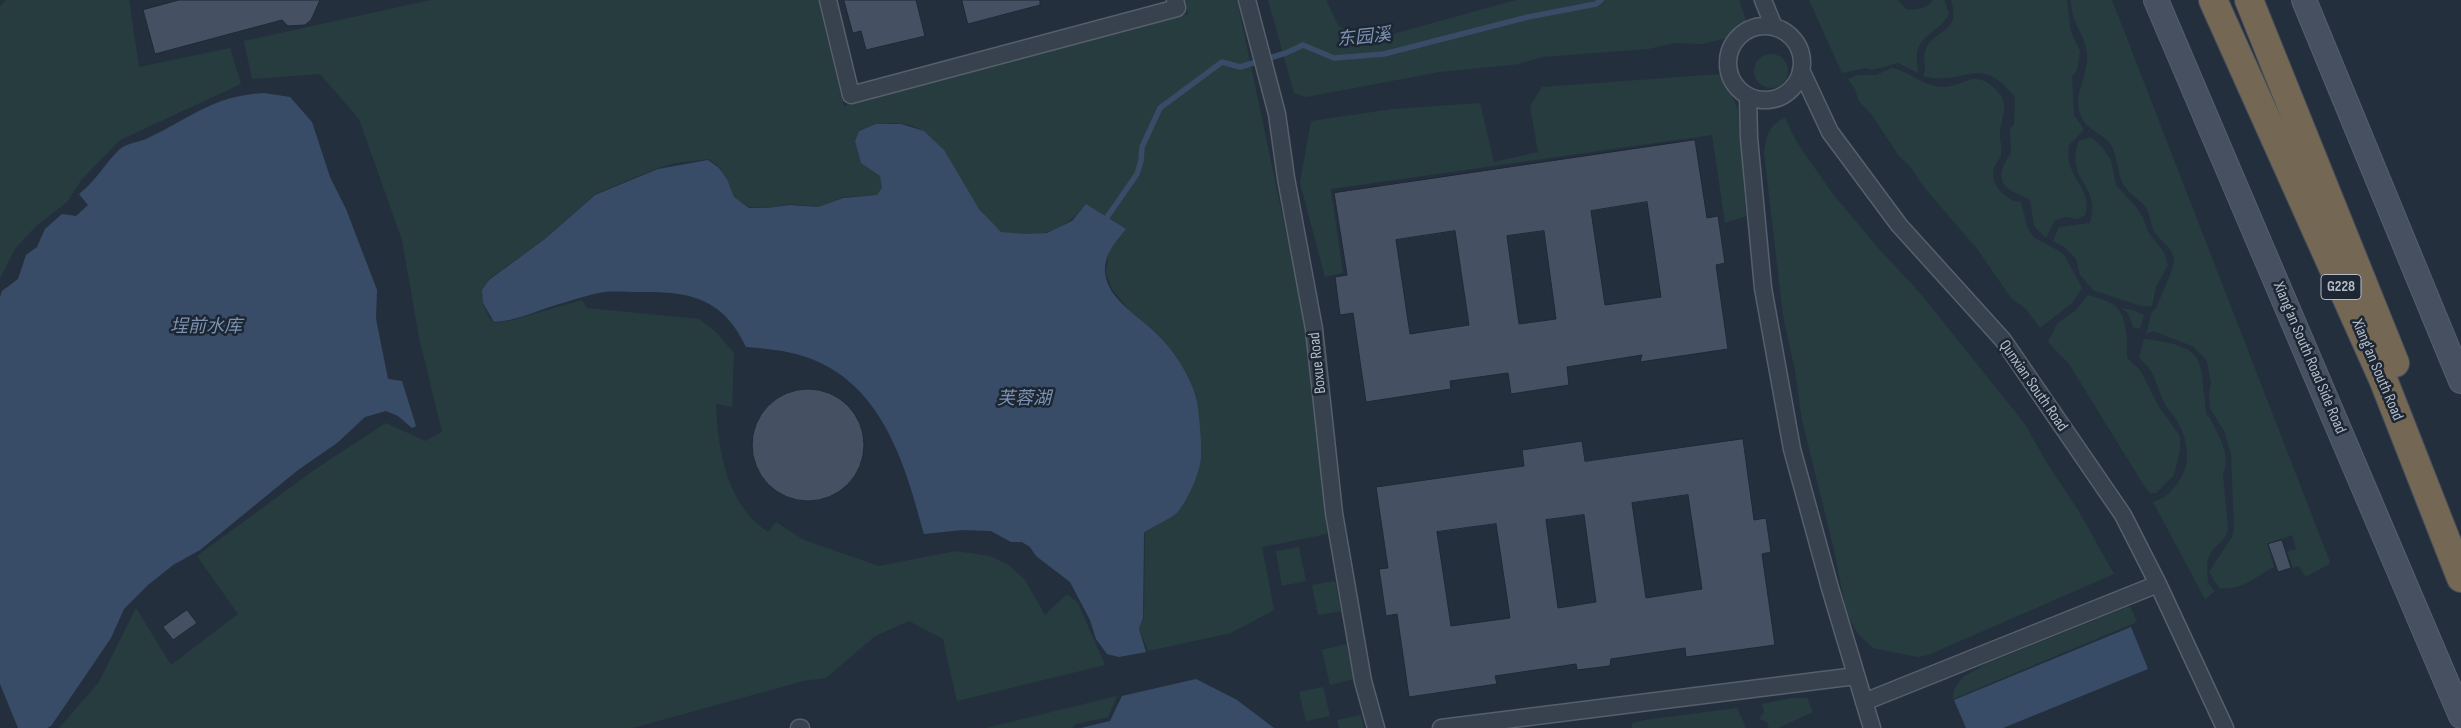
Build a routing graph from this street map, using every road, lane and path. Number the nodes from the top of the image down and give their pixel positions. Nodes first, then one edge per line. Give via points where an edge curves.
1 (828, 0) edge
2 (1175, 0) edge
3 (1247, 0) edge
4 (1764, 0) edge
5 (2156, 0) edge
6 (2213, 0) edge
7 (2249, 0) edge
8 (2262, 0) edge
9 (2304, 0) edge
10 (1774, 27) junction
11 (1801, 70) junction
12 (1748, 96) junction
13 (2305, 142) junction
14 (2461, 381) edge
15 (2461, 526) edge
16 (2461, 578) edge
17 (2158, 584) junction
18 (1856, 676) junction
19 (1864, 702) junction
20 (2461, 716) edge
21 (1376, 728) edge
22 (1441, 728) edge
23 (1872, 728) edge
24 (2225, 728) edge

1 - 2 street via 851,95 1177,8
3 - 21 street, Boxue Road via 1277,114 1314,329 1334,513 1363,681
4 - 10 street
5 - 20 main road, Xiang'an South Road Side Road
6 - 16 highway, Xiang'an South Road / G228 via 2383,380
7 - 13 highway, Xiang'an South Road / G228
8 - 13 main road
9 - 14 main road
10 - 11 street via 1794,40 1800,51
10 - 12 street via 1758,27 1745,32 1729,52 1731,78
11 - 12 street via 1797,83 1775,99 1762,101
11 - 17 street, Qunxian South Road via 1830,132 1899,225 2003,340 2122,515
12 - 18 street via 1748,138 1763,288 1792,449
13 - 15 highway, Xiang'an South Road / G228
17 - 19 street
17 - 24 street, Qunxian South Road
18 - 19 street
18 - 22 street
19 - 23 street

